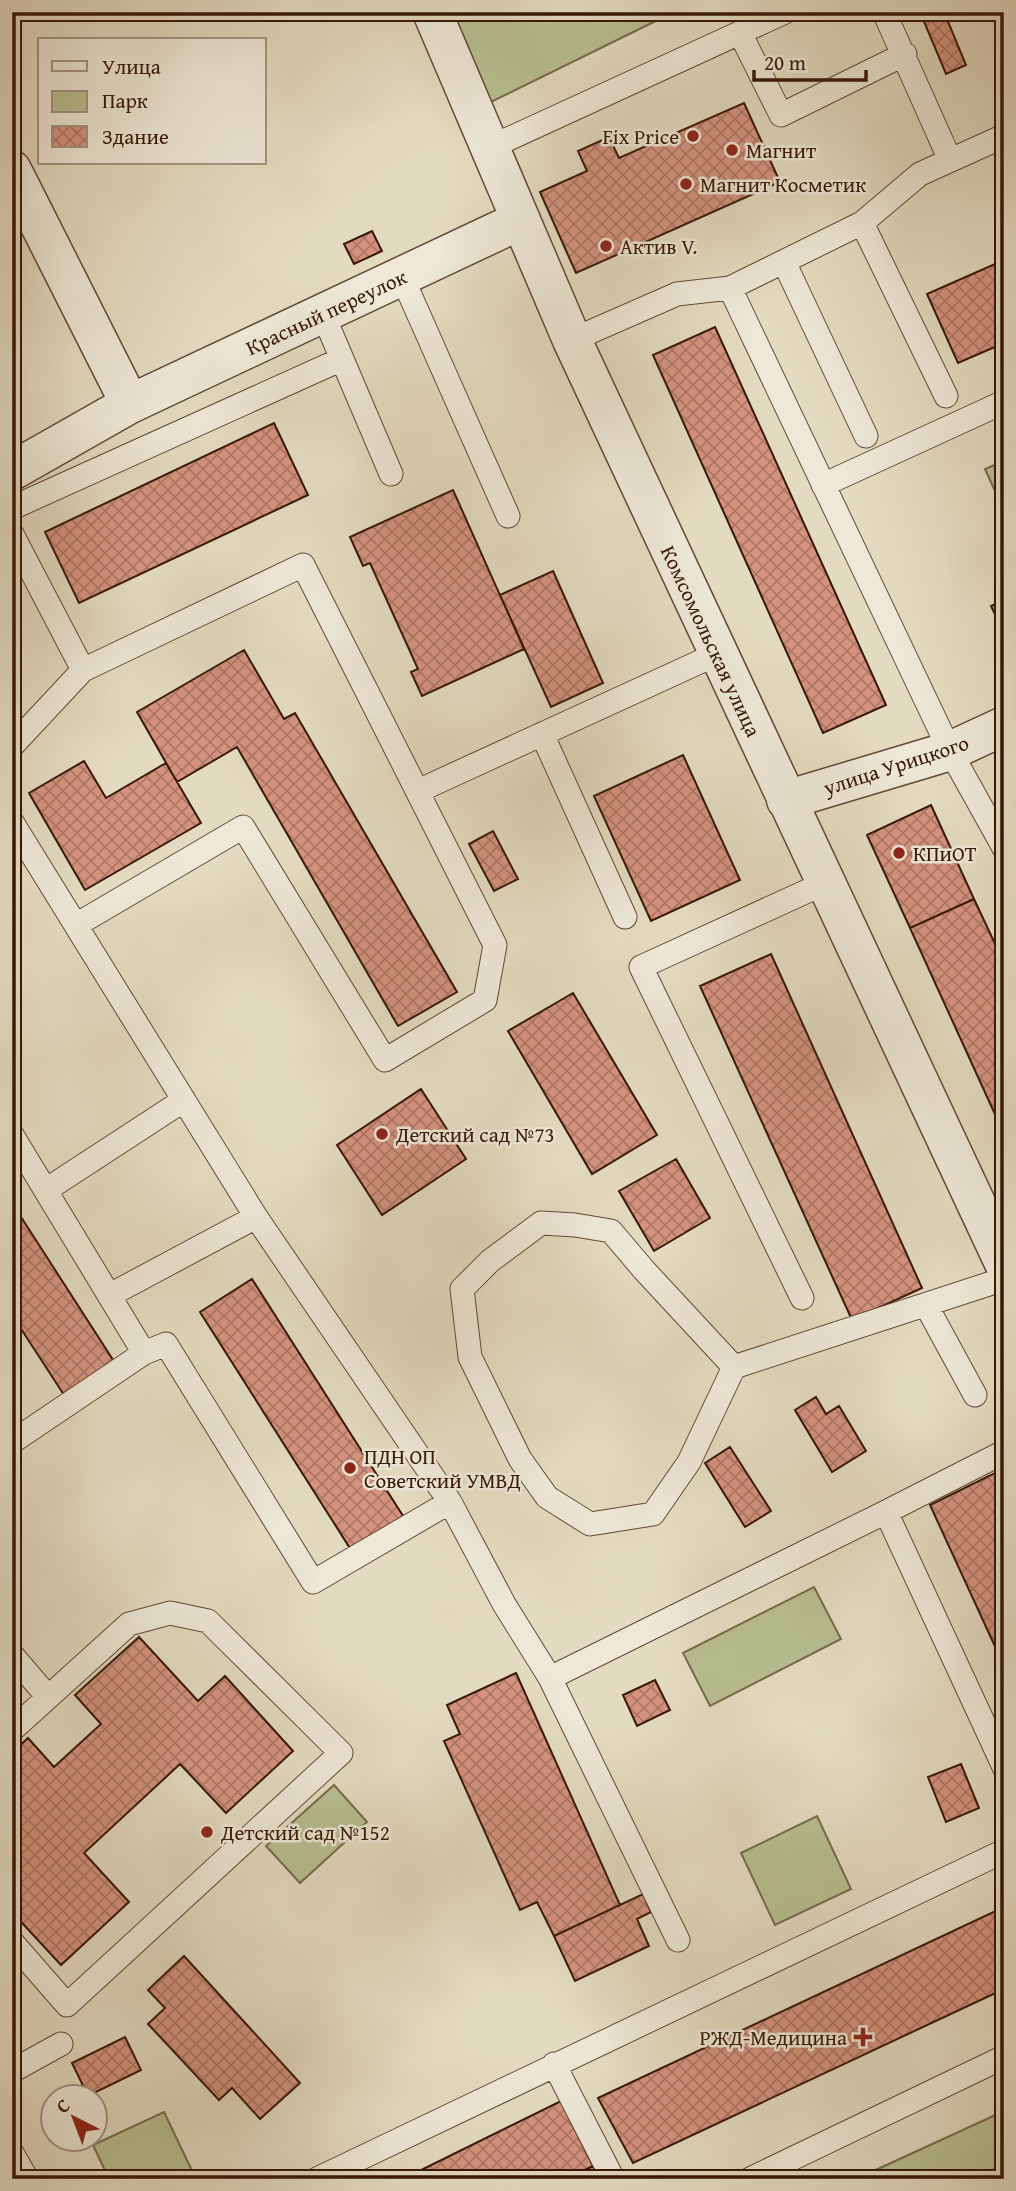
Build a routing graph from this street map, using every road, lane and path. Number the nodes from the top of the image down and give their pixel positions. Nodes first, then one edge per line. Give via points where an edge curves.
1 (432, 12) edge
2 (785, 12) edge
3 (884, 12) edge
4 (740, 33) junction
5 (905, 54) junction
6 (1004, 136) edge
7 (491, 147) junction
8 (950, 160) junction
9 (12, 170) edge
10 (22, 215) edge
11 (521, 220) junction
12 (862, 223) junction
13 (784, 262) junction
14 (402, 278) junction
15 (730, 288) junction
16 (322, 312) junction
17 (572, 340) junction
18 (342, 359) junction
19 (946, 396) dead end
20 (1004, 402) edge
21 (130, 404) junction
22 (866, 436) dead end
23 (12, 471) edge
24 (391, 474) dead end
25 (823, 485) junction
26 (12, 508) edge
27 (508, 516) dead end
28 (12, 534) edge
29 (717, 654) junction
30 (83, 670) junction
31 (1004, 726) edge
32 (542, 734) junction
33 (12, 746) edge
34 (950, 751) junction
35 (418, 791) junction
36 (786, 800) junction
37 (12, 822) edge
38 (1004, 848) edge
39 (825, 883) junction
40 (625, 917) dead end
41 (76, 925) junction
42 (184, 1100) junction
43 (12, 1135) edge
44 (46, 1190) junction
45 (256, 1217) junction
46 (1004, 1263) edge
47 (1004, 1279) edge
48 (110, 1295) junction
49 (802, 1298) dead end
50 (926, 1304) junction
51 (144, 1353) junction
52 (734, 1367) junction
53 (975, 1395) dead end
54 (12, 1443) edge
55 (1004, 1452) edge
56 (450, 1502) junction
57 (886, 1512) junction
58 (12, 1655) edge
59 (550, 1678) junction
60 (48, 1697) junction
61 (12, 1730) edge
62 (1004, 1767) edge
63 (1004, 1851) edge
64 (678, 1940) dead end
65 (12, 1942) edge
66 (61, 2044) dead end
67 (1004, 2057) edge
68 (554, 2064) junction
69 (12, 2071) edge
70 (12, 2153) edge
71 (27, 2179) edge
72 (317, 2179) edge
73 (613, 2179) edge
74 (750, 2179) edge

1 - 7 street, Комсомольская улица
2 - 4 lane
3 - 5 lane
4 - 5 lane via 781,114
4 - 7 lane
5 - 8 lane
6 - 8 lane
7 - 11 street, Комсомольская улица
8 - 12 lane via 920,174
9 - 10 street
10 - 21 street
11 - 14 street, Красный переулок
11 - 17 street, Комсомольская улица
12 - 13 lane
12 - 19 lane
13 - 15 lane
13 - 22 lane
14 - 16 street, Красный переулок
14 - 27 lane
15 - 17 lane via 677,294
15 - 25 lane
16 - 18 lane
16 - 21 street, Красный переулок
17 - 29 street, Комсомольская улица
18 - 24 lane
18 - 26 lane
20 - 25 lane
21 - 23 street, Красный переулок
25 - 34 lane
28 - 30 lane
29 - 32 lane
29 - 36 street, Комсомольская улица
30 - 33 lane
30 - 35 lane via 303,565
31 - 34 street, улица Урицкого
32 - 35 lane
32 - 40 lane
34 - 36 street, улица Урицкого
34 - 38 lane
35 - 41 lane via 495,945 485,1000 384,1060 243,827
36 - 39 street, Комсомольская улица
37 - 41 lane
39 - 46 street, Комсомольская улица
39 - 49 lane via 641,967
41 - 42 lane
42 - 44 lane
42 - 45 lane
43 - 44 lane
44 - 48 lane
45 - 48 lane
45 - 56 lane
47 - 50 lane
48 - 51 lane
50 - 52 lane
50 - 53 lane
51 - 54 lane
51 - 56 lane via 166,1344 313,1582
52 - 52 lane via 689,1462 653,1514 590,1524 547,1497 520,1459 470,1357 462,1289 490,1261 541,1223 611,1231
55 - 57 lane
56 - 59 lane
57 - 59 lane
57 - 62 lane
58 - 60 lane
59 - 64 lane
60 - 61 lane
60 - 65 lane via 129,1625 170,1613 208,1621 341,1753 67,2005
63 - 68 lane
66 - 69 lane
67 - 74 lane
68 - 72 lane
68 - 73 lane
70 - 71 lane

